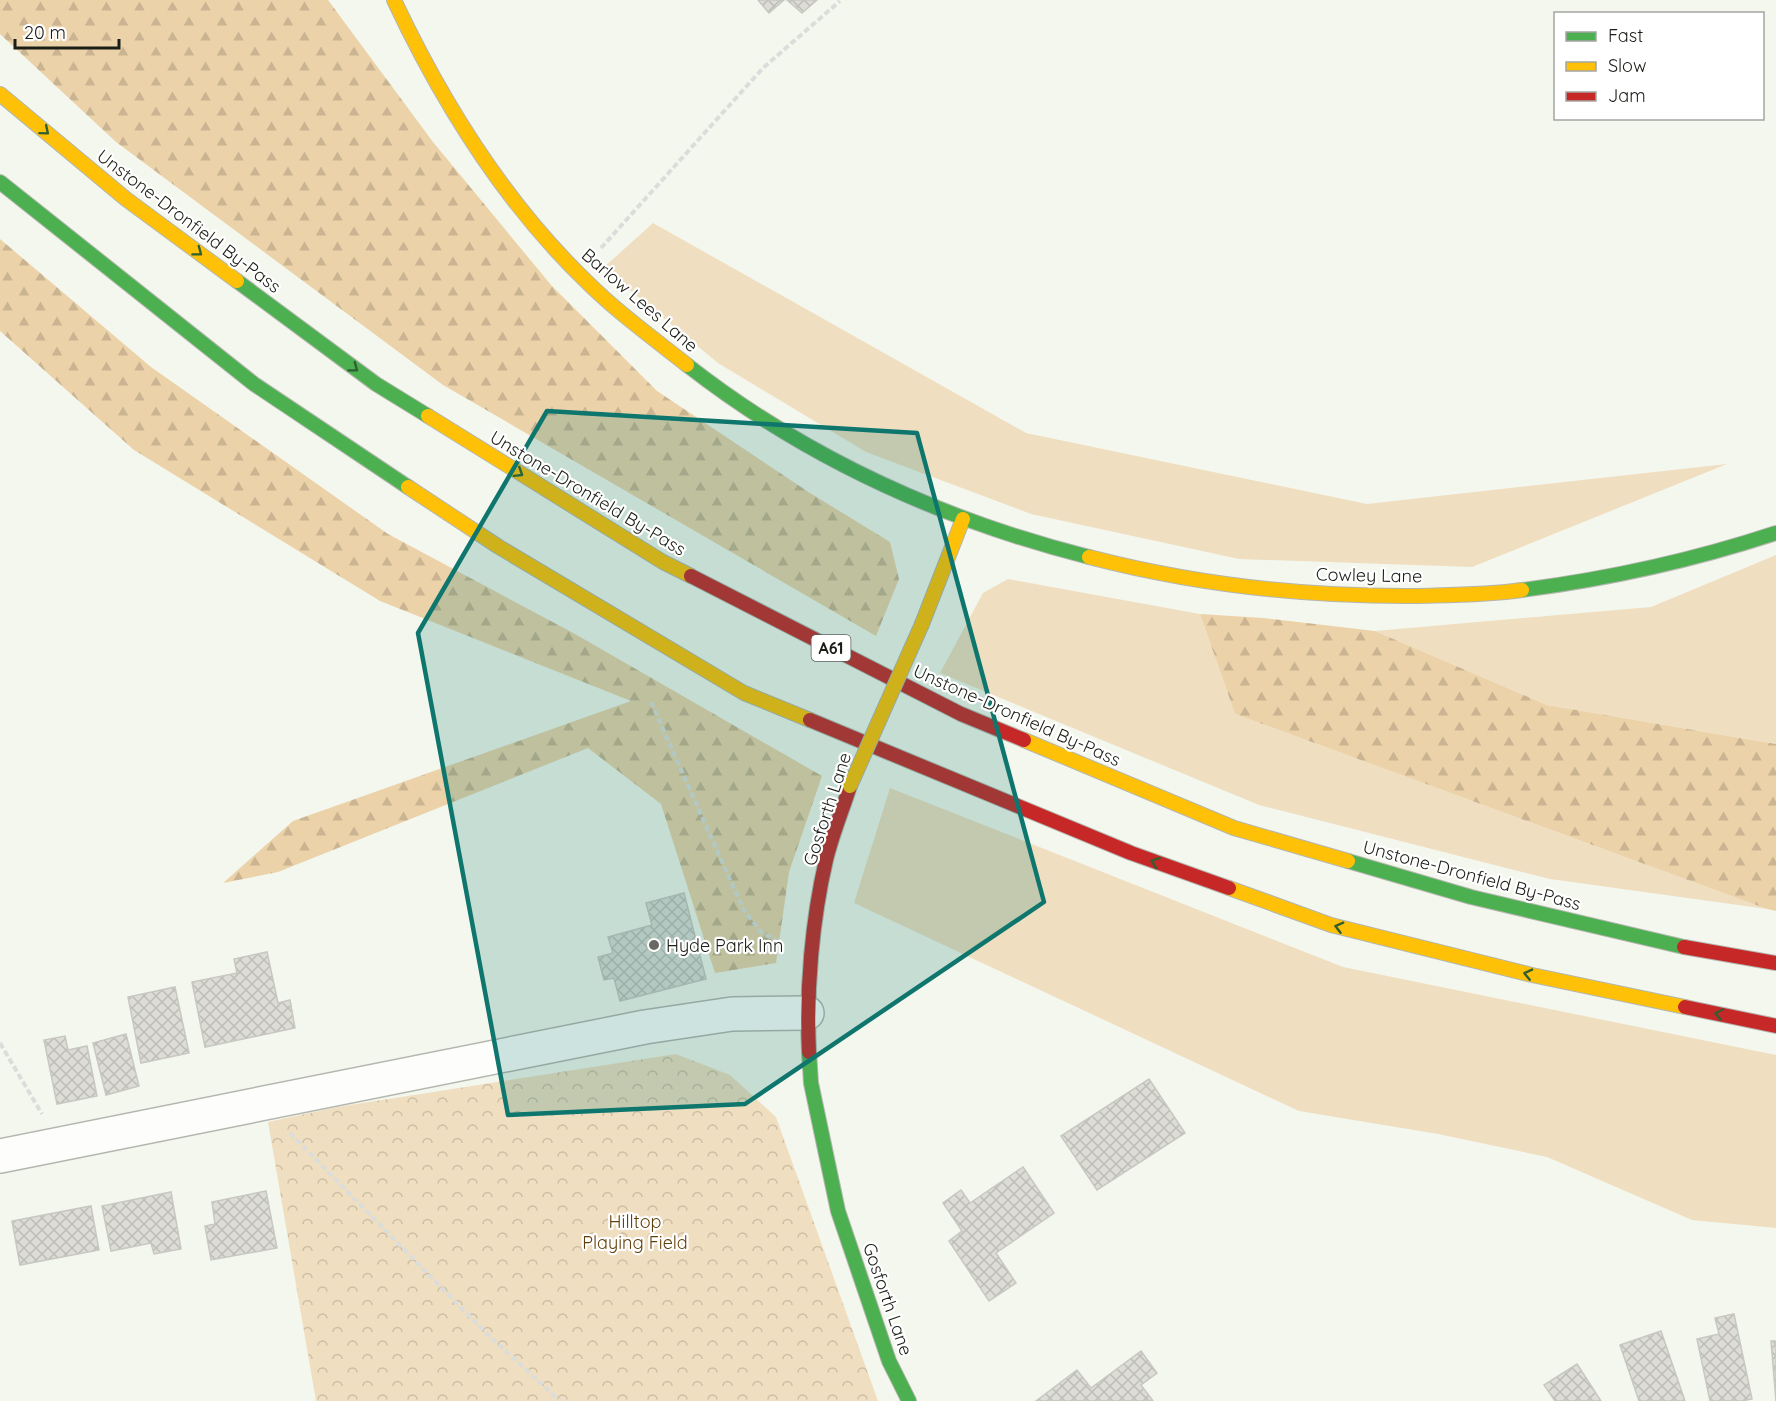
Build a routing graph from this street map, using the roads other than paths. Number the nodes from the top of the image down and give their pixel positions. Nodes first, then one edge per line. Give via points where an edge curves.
1 (394, 0) edge
2 (0, 94) edge
3 (0, 182) edge
4 (963, 519) junction
5 (1776, 533) edge
6 (1776, 963) edge
7 (807, 1013) junction
8 (1776, 1026) edge
9 (0, 1156) edge
10 (909, 1401) edge

1 - 4 main road, Barlow Lees Lane via 411,39 462,124 525,214 614,306 731,399 805,446 898,493
2 -> 6 main road, Unstone-Dronfield By-Pass / A61 via 126,199 376,384 663,562 962,714 1245,831 1471,897 1711,953
8 -> 3 main road via 1532,975 1331,925 1131,853 744,693 499,547 254,384
4 - 5 main road, Cowley Lane via 1098,561 1220,585 1364,597 1509,592 1636,571
4 - 7 main road, Gosforth Lane, bridge via 922,624 850,786 826,860
7 - 9 street via 732,1014 645,1027
7 - 10 main road, Gosforth Lane via 812,1083 838,1211 889,1361

